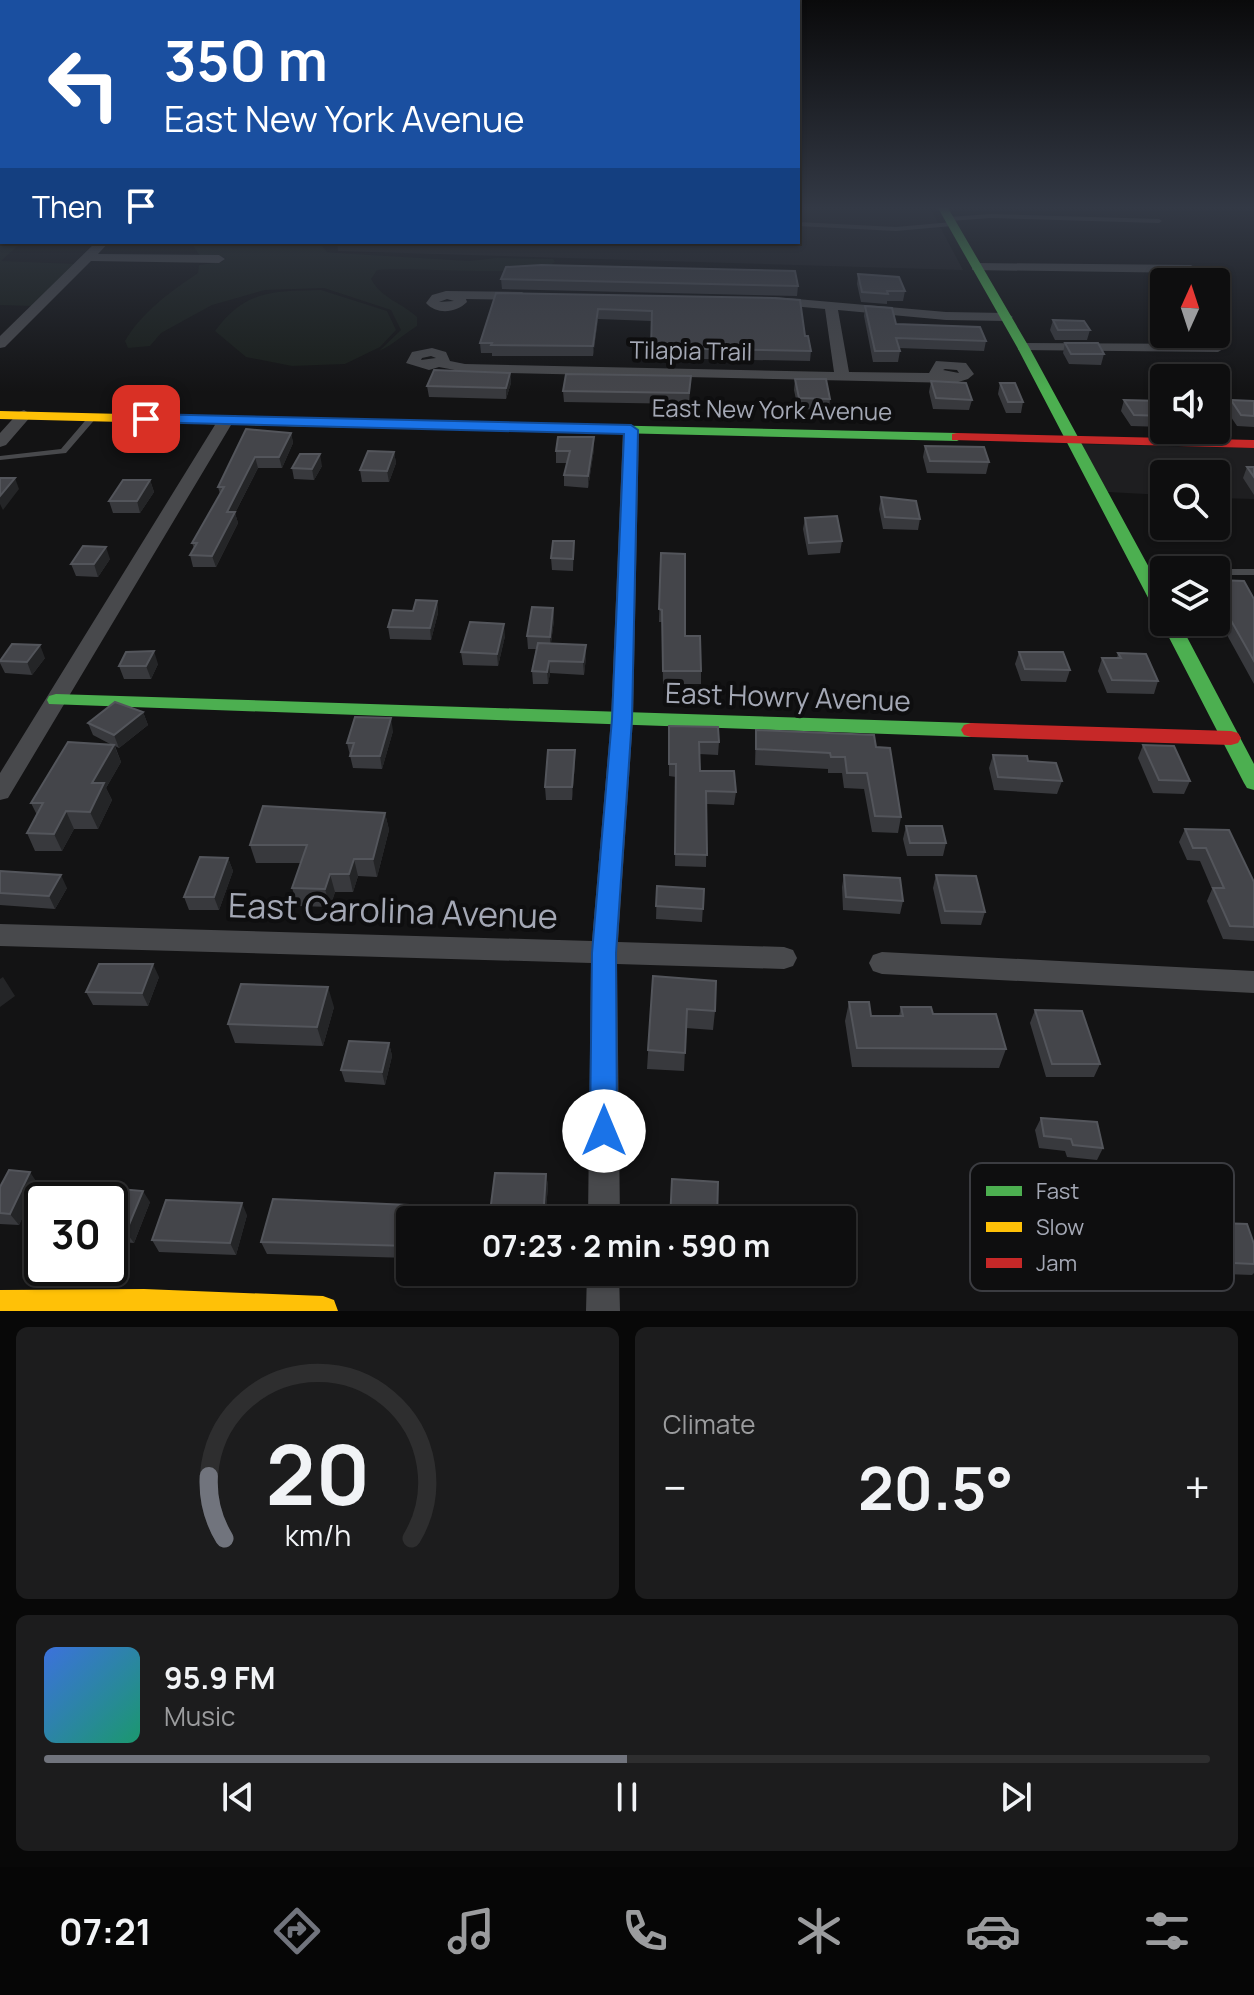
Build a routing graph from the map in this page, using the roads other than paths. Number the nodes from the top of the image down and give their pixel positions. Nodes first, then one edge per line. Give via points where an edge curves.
1 (76, 269) edge
2 (977, 269) edge
3 (458, 297) dead end
4 (540, 297) edge
5 (757, 301) edge
6 (831, 305) junction
7 (1006, 317) junction
8 (0, 344) edge
9 (1023, 347) junction
10 (1150, 348) edge
11 (440, 363) dead end
12 (842, 375) junction
13 (941, 376) dead end
14 (0, 415) edge
15 (24, 415) junction
16 (93, 417) junction
17 (226, 420) junction
18 (631, 430) junction
19 (1072, 440) junction
20 (0, 442) edge
21 (1254, 444) edge
22 (0, 458) edge
23 (1143, 570) junction
24 (1150, 570) edge
25 (1230, 572) edge
26 (1254, 572) edge
27 (1150, 584) edge
28 (1177, 636) edge
29 (56, 700) junction
30 (622, 719) junction
31 (1231, 738) junction
32 (1254, 783) edge
33 (0, 792) edge
34 (0, 935) edge
35 (604, 953) junction
36 (784, 958) dead end
37 (882, 963) dead end
38 (1254, 982) edge
39 (604, 1206) edge
40 (603, 1286) edge
41 (0, 1305) edge
42 (143, 1307) edge
43 (323, 1311) edge
44 (603, 1311) edge

1 - 8 street
2 - 7 main road
3 - 4 street
5 - 6 street
6 - 7 street
6 - 12 street
7 - 9 main road
9 - 10 street
9 - 19 main road
11 - 12 street, Tilapia Trail via 465,368
12 - 13 street, Tilapia Trail
14 - 15 main road, East New York Avenue
15 - 16 main road, East New York Avenue
15 - 20 street
16 - 17 main road, East New York Avenue
16 - 22 lane via 63,451
17 - 18 main road, East New York Avenue
17 - 29 street
18 - 19 main road, East New York Avenue
18 - 30 street
19 - 21 main road, East New York Avenue
19 - 23 main road
23 - 24 lane
23 - 27 main road
25 - 26 lane
28 - 31 main road
29 - 30 main road, East Howry Avenue
29 - 33 street
30 - 31 main road, East Howry Avenue
30 - 35 street
31 - 32 main road
34 - 35 street, East Carolina Avenue
35 - 36 street, East Carolina Avenue
35 - 39 street
37 - 38 street
40 - 44 street
41 - 42 main road
42 - 43 main road

